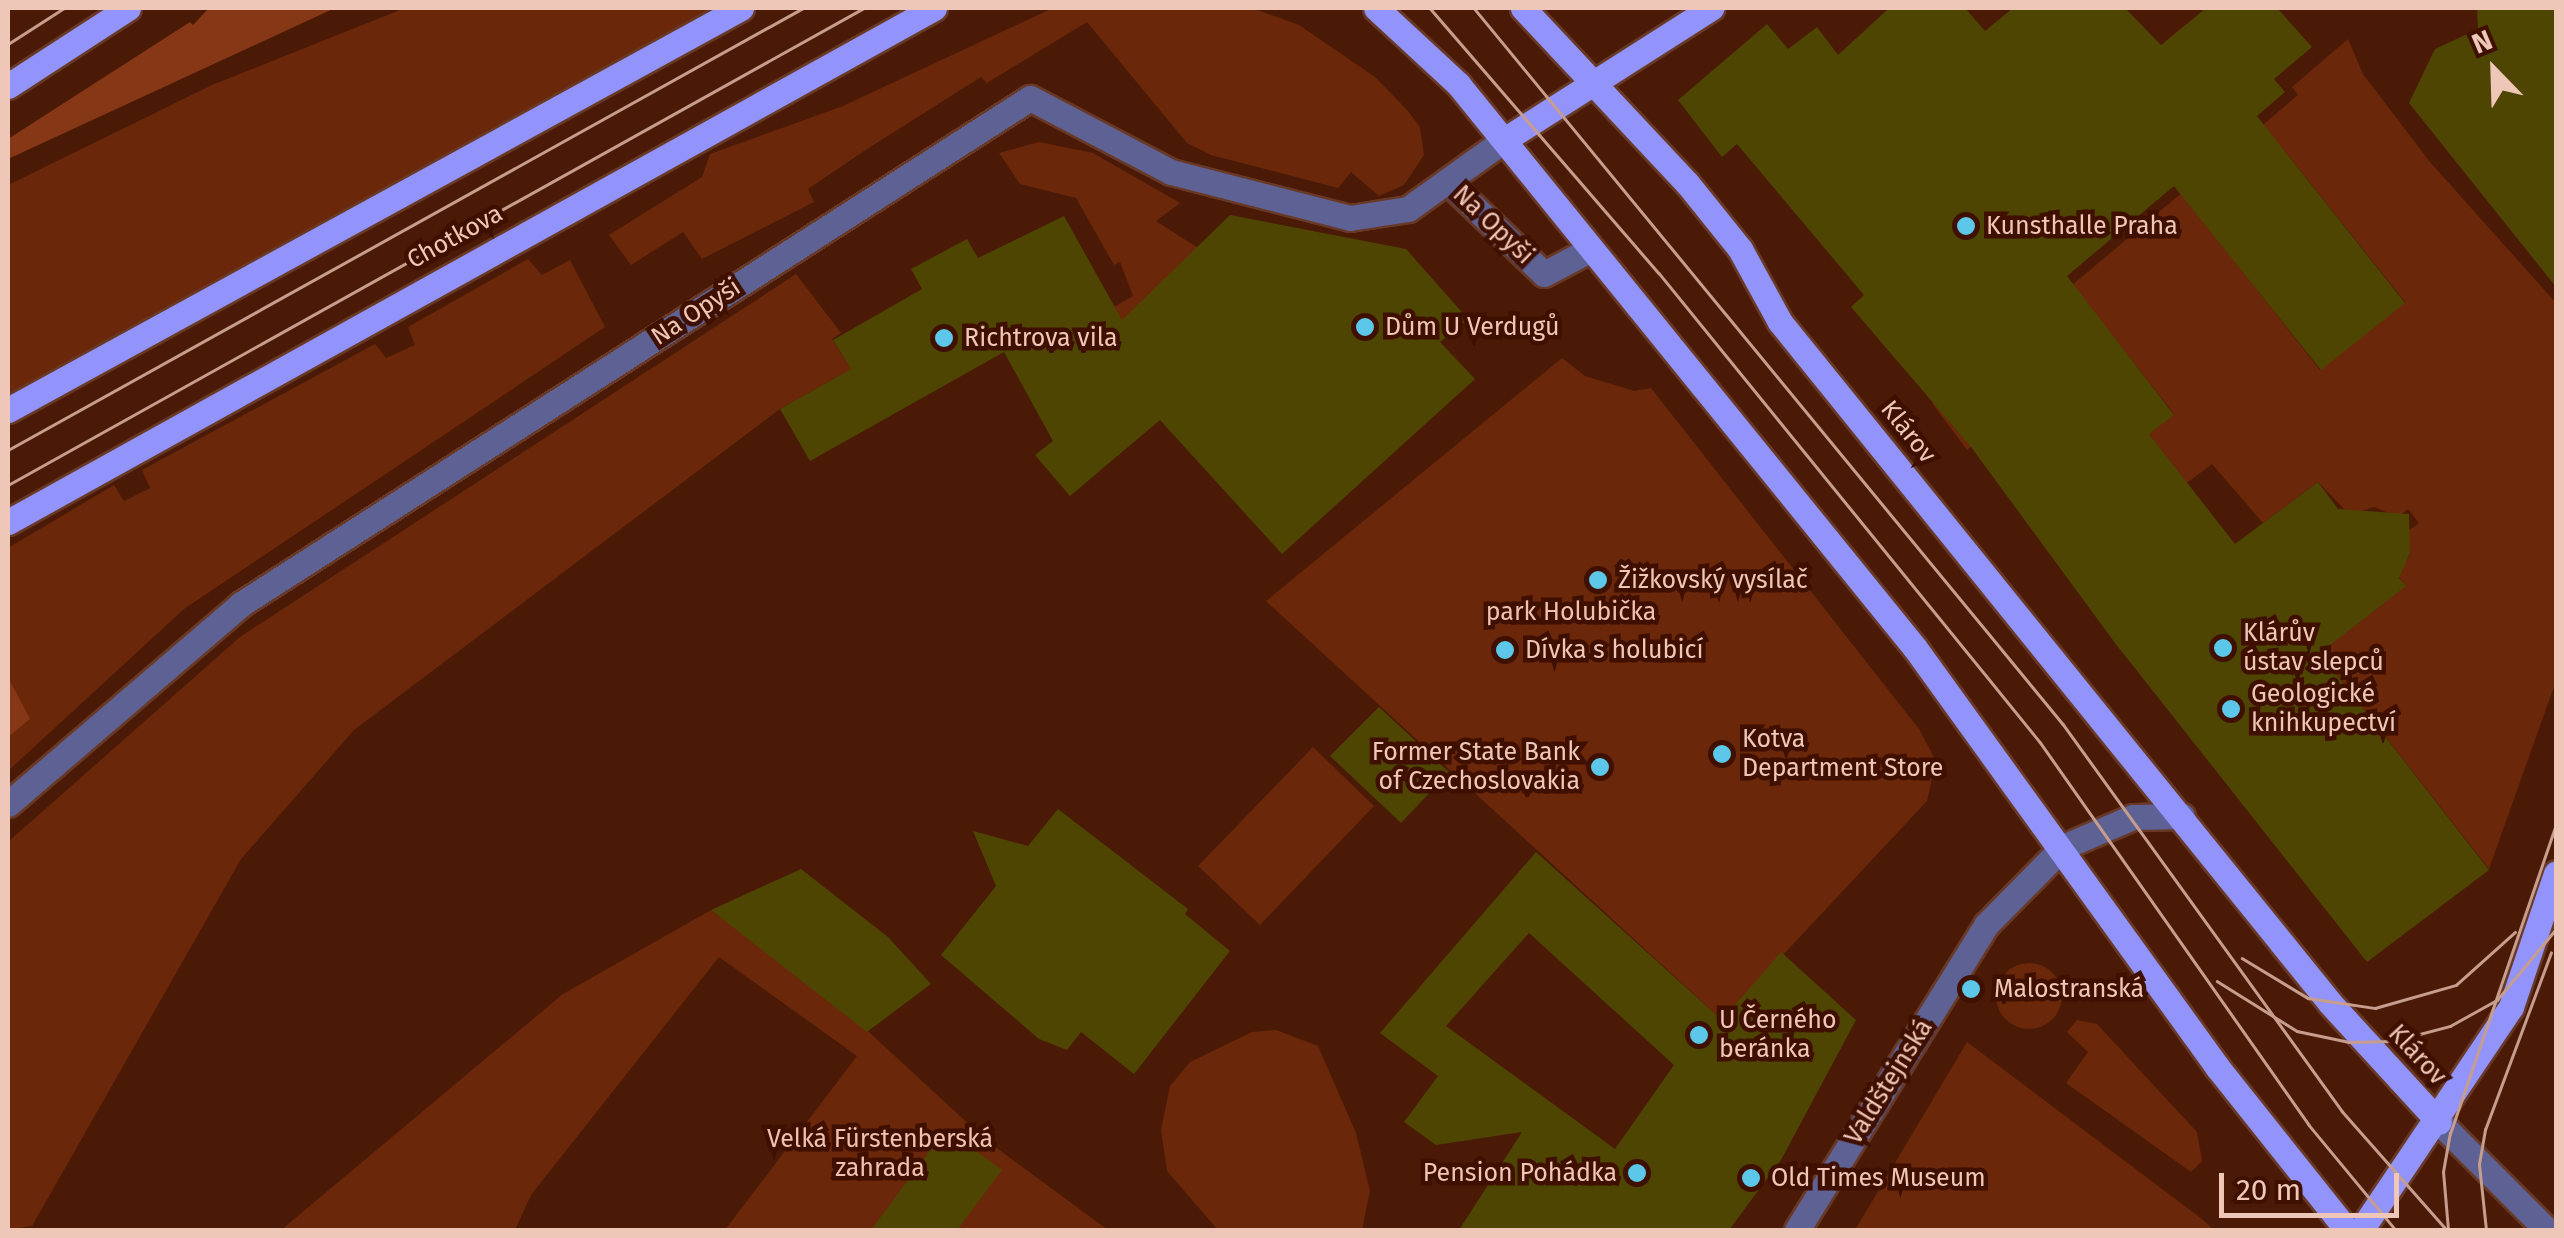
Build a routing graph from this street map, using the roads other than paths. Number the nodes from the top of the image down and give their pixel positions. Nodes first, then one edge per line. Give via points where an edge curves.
1 (128, 8) edge
2 (741, 8) edge
3 (934, 8) edge
4 (1376, 8) edge
5 (1522, 8) edge
6 (1711, 8) edge
7 (8, 86) edge
8 (1592, 86) junction
9 (1504, 140) junction
10 (1447, 181) junction
11 (1591, 249) junction
12 (8, 410) edge
13 (8, 522) edge
14 (8, 804) edge
15 (2182, 816) junction
16 (2063, 847) junction
17 (2556, 873) edge
18 (2439, 1122) junction
19 (1797, 1230) edge
20 (2347, 1230) edge
21 (2362, 1230) edge
22 (2547, 1230) edge

1 - 7 main road
2 - 12 main road
3 - 13 main road, Chotkova
4 - 9 main road via 1420,44
5 - 8 main road, Klárov
6 - 8 main road via 1654,39
8 - 9 main road
8 - 15 main road, Klárov via 1740,249 1780,322
9 - 10 street, Na Opyši
9 - 11 main road
10 - 11 street, Na Opyši via 1544,274
10 - 14 street, Na Opyši via 1408,209 1378,218 1307,210 1171,172 1030,98 241,604
11 - 16 main road via 1915,648
15 - 16 street via 2133,817
15 - 18 main road, Klárov via 2330,1003
16 - 19 street, Valdštejnská via 1986,925
16 - 20 main road via 2218,1068
17 - 18 main road via 2511,1007
18 - 21 main road
18 - 22 street, Klárov

